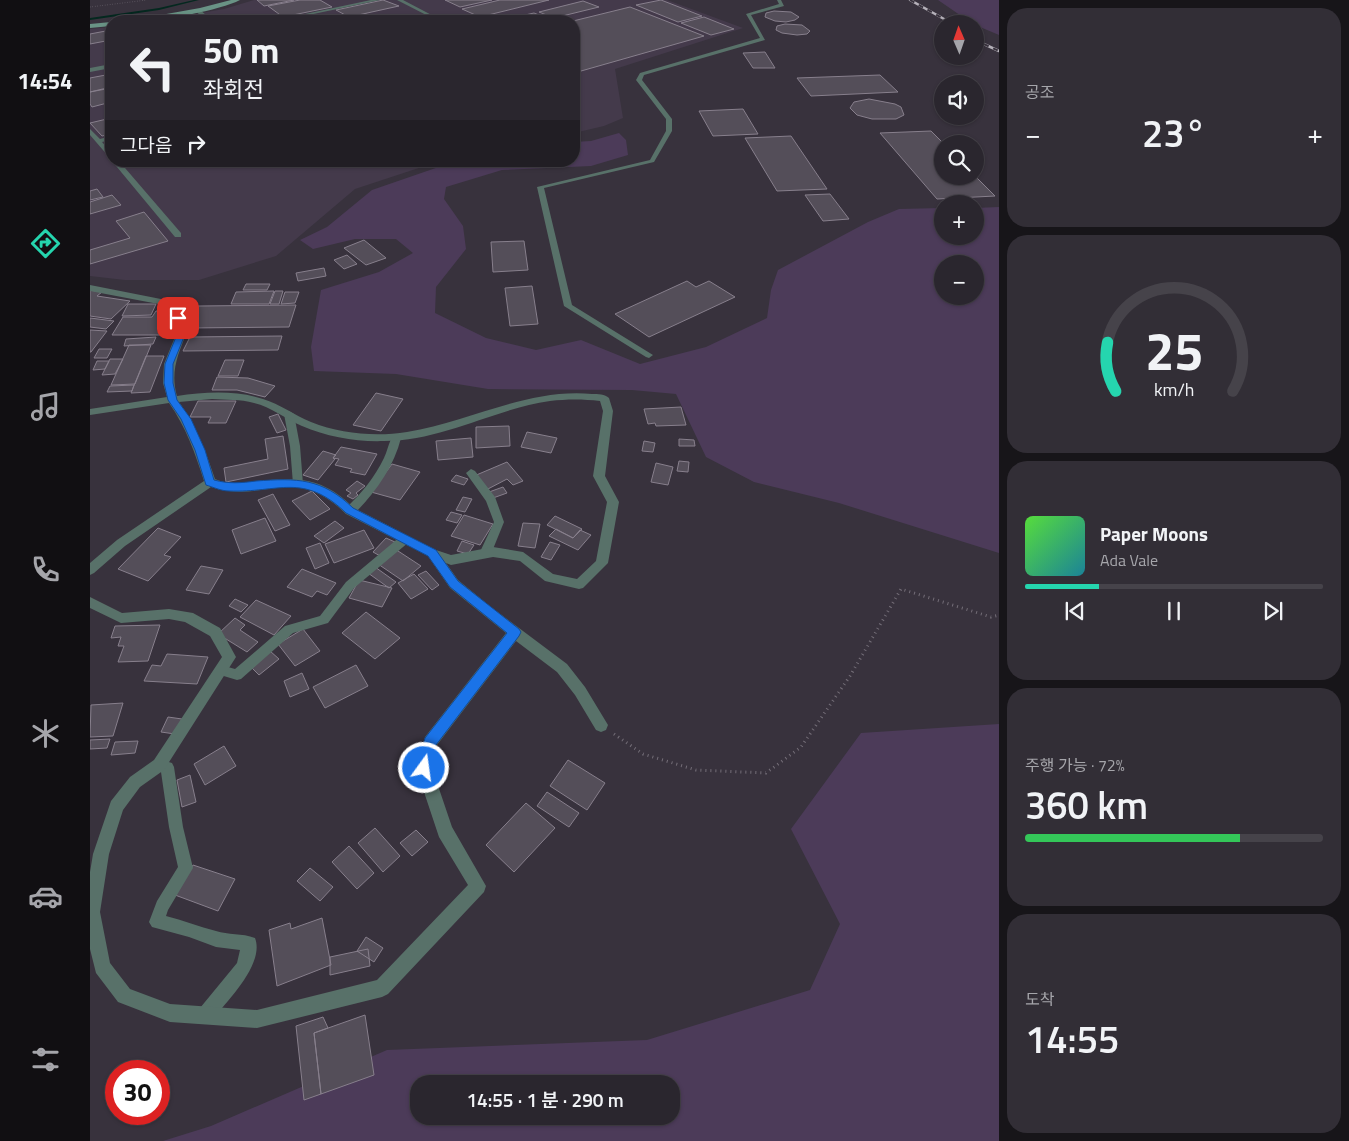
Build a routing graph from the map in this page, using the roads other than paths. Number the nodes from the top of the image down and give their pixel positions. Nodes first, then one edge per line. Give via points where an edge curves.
1 (237, 0) edge
2 (378, 0) edge
3 (399, 0) edge
4 (778, 0) edge
5 (197, 10) junction
6 (167, 15) edge
7 (203, 15) edge
8 (304, 15) edge
9 (429, 15) edge
10 (105, 25) edge
11 (90, 26) edge
12 (105, 67) edge
13 (90, 70) edge
14 (90, 131) edge
15 (105, 139) edge
16 (98, 141) junction
17 (105, 149) edge
18 (120, 167) edge
19 (178, 235) dead end
20 (90, 288) edge
21 (649, 355) dead end
22 (173, 400) junction
23 (90, 412) edge
24 (289, 414) junction
25 (396, 438) junction
26 (470, 473) dead end
27 (210, 482) junction
28 (298, 484) junction
29 (350, 511) junction
30 (405, 539) junction
31 (432, 553) junction
32 (484, 554) junction
33 (90, 570) edge
34 (90, 602) edge
35 (515, 632) junction
36 (221, 670) junction
37 (601, 725) road end
38 (159, 765) junction
39 (206, 1014) junction

1 - 5 street
2 - 8 lane
3 - 9 lane
4 - 21 lane via 782,4 748,14 764,39 642,74 639,80 669,118 669,131 652,162 540,187 568,306
5 - 6 street
5 - 7 lane
10 - 11 street
12 - 13 lane
14 - 16 lane
15 - 16 lane
16 - 17 lane
18 - 19 lane
20 - 22 street via 173,304 182,332 169,364 168,383
22 - 23 street
22 - 24 street via 188,396 246,398
22 - 27 street via 200,450
24 - 25 street via 307,424 354,436
24 - 28 lane
25 - 29 lane via 394,451 360,502
25 - 32 street via 453,426 518,403 546,397 604,398 608,411 599,476 613,502 602,563 580,584 549,578 523,557 493,552
26 - 32 lane via 492,500 498,522
27 - 28 street via 227,488
27 - 33 street via 121,543
28 - 29 street via 317,487
29 - 30 street
30 - 31 street
30 - 36 lane via 350,584 324,620 289,629 238,675
31 - 32 street via 451,560
31 - 35 street via 454,584
34 - 36 street via 121,618 168,614 188,617 215,632 229,657
35 - 37 street via 562,668
35 - 39 street via 430,742 424,768 445,831 478,886 382,988 257,1019
36 - 38 street
38 - 39 street via 135,782 116,806 101,854 92,912 102,967 124,996 170,1013
38 - 39 lane via 167,767 186,868 162,906 157,922 216,939 249,944 244,967

